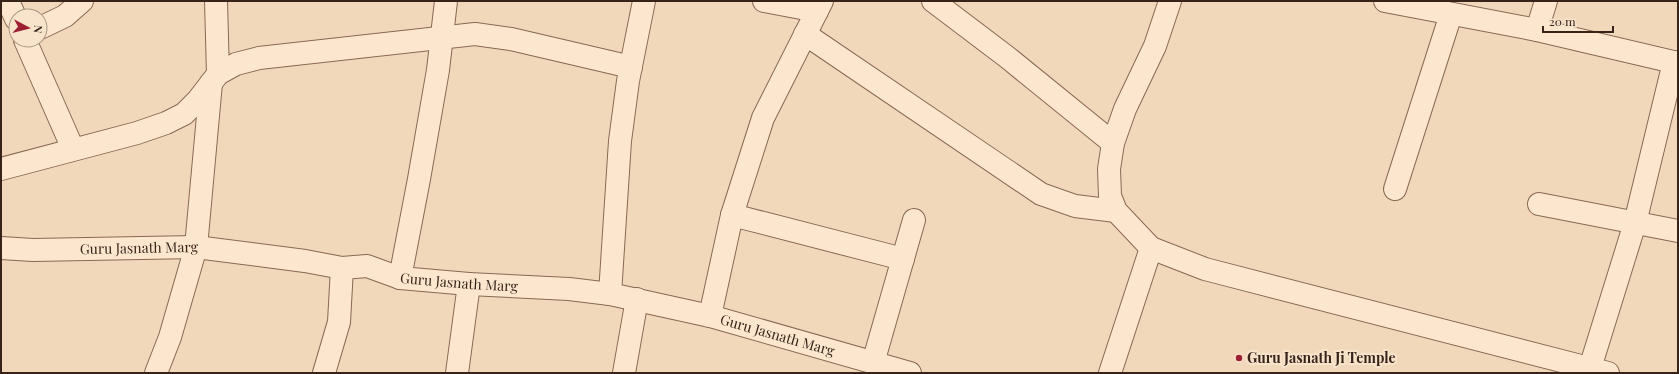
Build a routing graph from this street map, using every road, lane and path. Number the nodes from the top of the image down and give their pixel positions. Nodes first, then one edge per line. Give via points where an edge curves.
1 (82, 1) edge
2 (216, 1) edge
3 (446, 1) edge
4 (644, 1) edge
5 (764, 1) edge
6 (933, 1) edge
7 (1170, 1) edge
8 (1385, 1) edge
9 (1546, 1) edge
10 (819, 6) edge
11 (1451, 14) junction
12 (48, 24) edge
13 (1538, 30) junction
14 (805, 34) junction
15 (441, 37) junction
16 (29, 48) edge
17 (1676, 63) edge
18 (631, 67) junction
19 (215, 78) junction
20 (1113, 143) junction
21 (73, 149) junction
22 (1, 169) edge
23 (1395, 189) dead end
24 (1539, 204) dead end
25 (1116, 211) junction
26 (732, 215) junction
27 (914, 220) dead end
28 (1635, 223) junction
29 (1678, 231) edge
30 (196, 247) junction
31 (1, 248) edge
32 (1150, 248) junction
33 (903, 259) junction
34 (342, 268) junction
35 (400, 278) junction
36 (469, 284) junction
37 (610, 294) junction
38 (637, 299) junction
39 (710, 316) junction
40 (874, 362) junction
41 (1599, 371) edge
42 (156, 373) edge
43 (324, 373) edge
44 (457, 373) edge
45 (624, 373) edge
46 (910, 373) edge
47 (1110, 373) edge

1 - 12 street via 65,16
2 - 19 street
3 - 15 street
4 - 18 street
5 - 10 street
6 - 20 street
7 - 20 street via 1155,46 1125,109
8 - 11 street
9 - 13 street
10 - 14 street
11 - 13 street
11 - 23 street
13 - 17 street
14 - 25 street via 1041,194 1075,206
14 - 26 street via 763,118
15 - 18 street via 475,34 512,39
15 - 19 street via 260,58 236,64
15 - 35 street via 438,70
16 - 21 street
17 - 28 street
18 - 37 street via 617,170
19 - 21 street via 184,114 137,133
19 - 30 street
20 - 25 street via 1109,169 1110,196
21 - 22 street
24 - 28 street
25 - 32 street
26 - 33 street
26 - 39 street
27 - 33 street
28 - 29 street
28 - 41 street
30 - 31 street, Guru Jasnath Marg via 33,250
30 - 34 street, Guru Jasnath Marg
30 - 42 street via 170,337
32 - 41 street via 1205,269
32 - 47 street
33 - 40 street
34 - 35 street, Guru Jasnath Marg via 367,266
34 - 43 street via 339,322
35 - 36 street, Guru Jasnath Marg
36 - 37 street, Guru Jasnath Marg via 569,289
36 - 44 street
37 - 38 street, Guru Jasnath Marg
38 - 39 street, Guru Jasnath Marg
38 - 45 street
39 - 40 street, Guru Jasnath Marg
40 - 46 street, Guru Jasnath Marg

